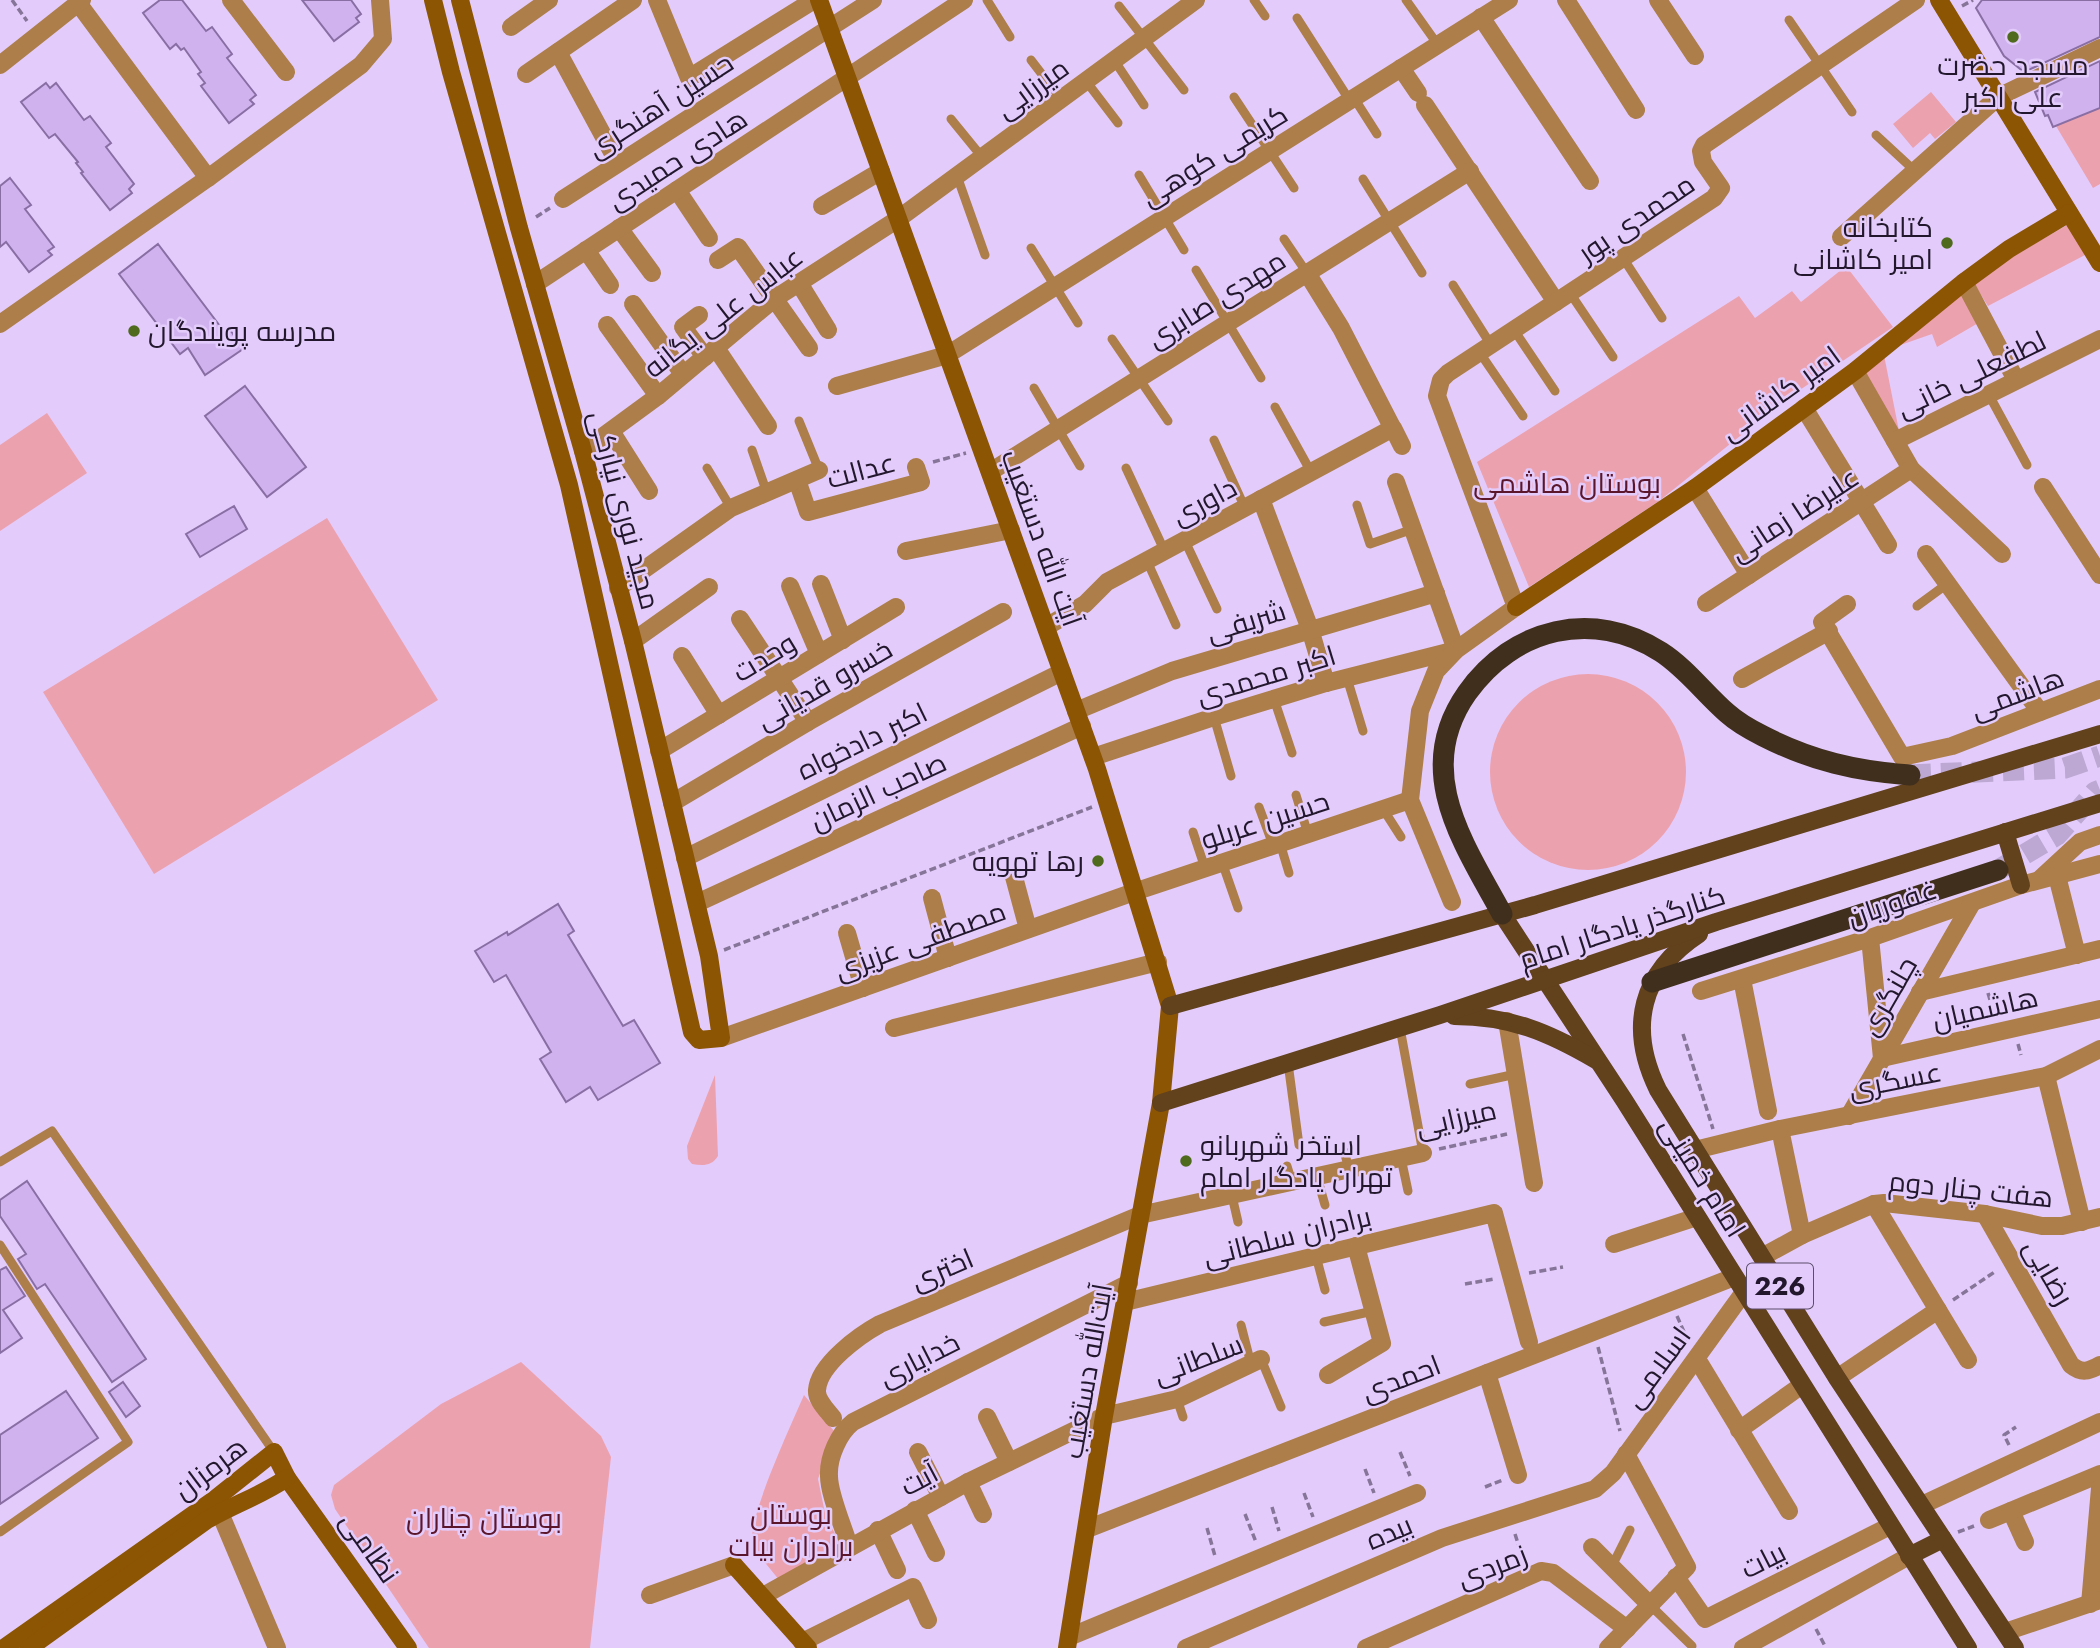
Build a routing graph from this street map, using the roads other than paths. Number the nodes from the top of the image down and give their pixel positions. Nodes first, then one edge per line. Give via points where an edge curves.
1 (230, 0) edge
2 (380, 0) edge
3 (433, 0) edge
4 (460, 0) edge
5 (549, 0) edge
6 (633, 0) edge
7 (657, 0) edge
8 (814, 0) edge
9 (819, 0) edge
10 (873, 0) edge
11 (964, 0) edge
12 (987, 0) edge
13 (1196, 0) edge
14 (1254, 0) edge
15 (1406, 0) edge
16 (1509, 0) edge
17 (1566, 0) edge
18 (1658, 0) edge
19 (1916, 0) edge
20 (1939, 0) edge
21 (80, 1) edge
22 (1119, 6) dead end
23 (1265, 16) dead end
24 (1297, 18) dead end
25 (1482, 18) junction
26 (1789, 20) dead end
27 (511, 27) dead end
28 (829, 27) junction
29 (1010, 37) dead end
30 (1144, 38) junction
31 (1438, 45) junction
32 (2100, 48) edge
33 (558, 52) junction
34 (1695, 56) dead end
35 (1031, 60) dead end
36 (1114, 61) junction
37 (0, 65) edge
38 (1820, 65) junction
39 (1401, 68) junction
40 (286, 72) dead end
41 (526, 74) dead end
42 (847, 78) junction
43 (1086, 81) junction
44 (1184, 90) dead end
45 (1998, 96) junction
46 (1234, 97) dead end
47 (1061, 99) junction
48 (1352, 99) junction
49 (1144, 105) dead end
50 (1636, 110) dead end
51 (1852, 112) dead end
52 (951, 119) dead end
53 (1118, 123) dead end
54 (1377, 134) dead end
55 (1876, 135) dead end
56 (1270, 152) junction
57 (982, 157) junction
58 (618, 163) junction
59 (881, 171) junction
60 (1469, 171) junction
61 (1915, 171) junction
62 (1139, 174) dead end
63 (957, 176) junction
64 (208, 178) junction
65 (1363, 179) dead end
66 (1590, 181) dead end
67 (1294, 188) dead end
68 (677, 190) junction
69 (563, 199) road end
70 (822, 206) dead end
71 (2069, 212) junction
72 (1165, 217) junction
73 (898, 219) junction
74 (1389, 221) junction
75 (620, 228) junction
76 (1841, 237) dead end
77 (709, 238) dead end
78 (1284, 239) dead end
79 (1031, 248) dead end
80 (586, 250) junction
81 (1184, 250) dead end
82 (985, 256) dead end
83 (1623, 258) junction
84 (2099, 259) edge
85 (718, 260) dead end
86 (1196, 270) dead end
87 (652, 273) dead end
88 (1307, 273) junction
89 (1422, 273) dead end
90 (1964, 282) junction
91 (799, 283) junction
92 (535, 284) junction
93 (610, 285) dead end
94 (1453, 285) dead end
95 (1056, 287) junction
96 (513, 292) junction
97 (1563, 297) junction
98 (774, 299) junction
99 (633, 304) dead end
100 (699, 315) dead end
101 (1662, 317) dead end
102 (1078, 323) dead end
103 (1228, 323) junction
104 (0, 324) edge
105 (607, 325) dead end
106 (828, 330) dead end
107 (1514, 330) junction
108 (1112, 339) dead end
109 (2100, 340) edge
110 (809, 348) dead end
111 (1486, 349) junction
112 (711, 353) junction
113 (947, 355) junction
114 (1613, 357) dead end
115 (1855, 371) junction
116 (683, 374) junction
117 (1261, 377) dead end
118 (1140, 378) junction
119 (2016, 380) junction
120 (836, 386) dead end
121 (1034, 388) dead end
122 (1555, 391) dead end
123 (1989, 395) junction
124 (658, 396) junction
125 (1275, 407) dead end
126 (1804, 408) junction
127 (1522, 416) dead end
128 (799, 421) dead end
129 (1168, 421) dead end
130 (768, 426) dead end
131 (1392, 427) junction
132 (1058, 430) junction
133 (611, 431) junction
134 (1214, 440) dead end
135 (1895, 442) junction
136 (1402, 446) dead end
137 (752, 450) dead end
138 (583, 451) junction
139 (1080, 466) dead end
140 (2027, 466) dead end
141 (916, 467) road end
142 (706, 468) dead end
143 (1126, 468) dead end
144 (1911, 469) junction
145 (819, 470) joint
146 (990, 472) junction
147 (1311, 472) junction
148 (797, 480) junction
149 (1396, 482) dead end
150 (2043, 487) dead end
151 (1695, 488) junction
152 (649, 491) dead end
153 (767, 493) junction
154 (1261, 499) junction
155 (1861, 503) junction
156 (1357, 505) dead end
157 (731, 508) junction
158 (1245, 508) junction
159 (1413, 528) junction
160 (1011, 530) junction
161 (1185, 541) junction
162 (1888, 545) dead end
163 (906, 551) dead end
164 (1165, 552) junction
165 (1926, 554) dead end
166 (2002, 554) dead end
167 (1147, 561) junction
168 (1749, 575) junction
169 (2100, 575) edge
170 (821, 584) dead end
171 (1947, 584) junction
172 (790, 586) dead end
173 (618, 587) junction
174 (709, 587) dead end
175 (1436, 593) junction
176 (1706, 603) dead end
177 (1847, 604) dead end
178 (1917, 606) dead end
179 (896, 607) dead end
180 (1516, 607) junction
181 (1217, 609) dead end
182 (1003, 612) dead end
183 (740, 619) dead end
184 (1176, 625) dead end
185 (1046, 627) junction
186 (1310, 629) junction
187 (1829, 631) junction
188 (843, 640) junction
189 (633, 641) junction
190 (1456, 650) junction
191 (819, 654) junction
192 (682, 656) dead end
193 (1062, 672) junction
194 (779, 678) junction
195 (1347, 678) junction
196 (1742, 679) dead end
197 (1326, 683) junction
198 (2100, 689) edge
199 (1274, 699) junction
200 (2040, 712) junction
201 (719, 715) junction
202 (1214, 717) junction
203 (1079, 718) junction
204 (808, 722) junction
205 (1363, 732) dead end
206 (2100, 734) edge
207 (659, 751) junction
208 (1292, 753) dead end
209 (1093, 757) junction
210 (1906, 766) junction
211 (1231, 776) dead end
212 (1296, 795) dead end
213 (1410, 800) junction
214 (672, 803) junction
215 (2100, 803) edge
216 (1259, 807) dead end
217 (1383, 809) junction
218 (1193, 832) dead end
219 (2005, 832) junction
220 (1308, 834) junction
221 (2100, 835) edge
222 (1401, 837) dead end
223 (1277, 844) junction
224 (685, 858) junction
225 (2100, 864) edge
226 (1214, 865) junction
227 (1998, 870) tunnel mouth
228 (1289, 873) dead end
229 (1013, 877) dead end
230 (2039, 880) junction
231 (1137, 891) junction
232 (932, 898) dead end
233 (1452, 902) dead end
234 (697, 903) junction
235 (1972, 903) junction
236 (1238, 908) dead end
237 (1502, 914) junction
238 (1716, 922) junction
239 (1028, 929) junction
240 (847, 933) dead end
241 (1870, 938) junction
242 (2100, 949) edge
243 (2077, 955) junction
244 (948, 958) junction
245 (1158, 962) junction
246 (1545, 979) junction
247 (1742, 979) junction
248 (1652, 982) junction
249 (863, 988) junction
250 (1701, 991) dead end
251 (1920, 992) junction
252 (1170, 1006) junction
253 (2100, 1009) edge
254 (1440, 1015) junction
255 (1507, 1021) junction
256 (894, 1028) dead end
257 (1400, 1028) junction
258 (721, 1038) junction
259 (2100, 1049) edge
260 (1882, 1058) junction
261 (1599, 1062) junction
262 (1288, 1063) junction
263 (1516, 1074) junction
264 (2046, 1076) junction
265 (1471, 1084) dead end
266 (1161, 1103) junction
267 (1768, 1111) dead end
268 (1849, 1116) junction
269 (1780, 1129) junction
270 (1299, 1145) dead end
271 (1695, 1150) junction
272 (1344, 1151) dead end
273 (1423, 1153) joint
274 (1401, 1158) junction
275 (0, 1162) edge
276 (1349, 1169) junction
277 (1317, 1177) junction
278 (1534, 1183) dead end
279 (1408, 1191) dead end
280 (1232, 1196) junction
281 (1874, 1204) junction
282 (1325, 1205) dead end
283 (1140, 1214) junction
284 (1985, 1214) junction
285 (1697, 1217) junction
286 (2100, 1217) edge
287 (1238, 1222) dead end
288 (2082, 1222) junction
289 (1802, 1235) junction
290 (1614, 1244) dead end
291 (0, 1245) edge
292 (1356, 1246) junction
293 (1316, 1256) junction
294 (1762, 1256) junction
295 (1129, 1283) junction
296 (1739, 1284) junction
297 (1325, 1290) dead end
298 (1125, 1302) junction
299 (1938, 1310) junction
300 (1373, 1311) junction
301 (1324, 1322) dead end
302 (1241, 1325) dead end
303 (1530, 1342) dead end
304 (1968, 1360) dead end
305 (1698, 1361) junction
306 (1256, 1362) junction
307 (2100, 1365) edge
308 (1487, 1373) junction
309 (1328, 1375) dead end
310 (1837, 1378) junction
311 (1802, 1385) junction
312 (1177, 1399) junction
313 (1281, 1407) dead end
314 (987, 1416) dead end
315 (1104, 1416) junction
316 (833, 1418) dead end
317 (1183, 1418) dead end
318 (2100, 1422) edge
319 (1738, 1430) junction
320 (274, 1452) junction
321 (918, 1452) dead end
322 (1626, 1454) junction
323 (1009, 1462) junction
324 (1613, 1473) joint
325 (2100, 1474) edge
326 (1518, 1475) dead end
327 (287, 1478) junction
328 (968, 1482) junction
329 (2100, 1488) edge
330 (1417, 1493) road end
331 (941, 1497) junction
332 (1922, 1506) junction
333 (915, 1510) junction
334 (1789, 1511) dead end
335 (2011, 1511) junction
336 (220, 1513) junction
337 (983, 1514) dead end
338 (1989, 1520) road end
339 (1890, 1526) junction
340 (1087, 1529) junction
341 (878, 1530) junction
342 (1630, 1530) dead end
343 (0, 1532) edge
344 (1943, 1539) junction
345 (2025, 1542) dead end
346 (849, 1546) junction
347 (1592, 1547) dead end
348 (936, 1553) dead end
349 (1909, 1556) junction
350 (734, 1565) joint
351 (1612, 1566) junction
352 (897, 1570) dead end
353 (1681, 1572) junction
354 (650, 1595) dead end
355 (763, 1597) junction
356 (2095, 1602) edge
357 (1651, 1606) junction
358 (928, 1620) dead end
359 (1627, 1629) junction
360 (2005, 1632) junction
361 (1068, 1642) edge
362 (805, 1645) edge
363 (1692, 1646) dead end
364 (4, 1648) edge
365 (29, 1648) edge
366 (277, 1648) edge
367 (408, 1648) edge
368 (1186, 1648) edge
369 (1366, 1648) edge
370 (1608, 1648) edge
371 (1743, 1648) edge
372 (1968, 1648) edge
373 (2015, 1648) edge

1 - 40 street
2 - 64 street via 383,38 361,65
3 - 96 main road, مجید نوری نیارکی
4 - 92 main road, مجید نوری نیارکی
5 - 27 street
6 - 33 street
7 - 8 street via 689,78
9 - 28 main road, آیت الله دستغیب
10 - 28 street, حسین آهنگری
11 - 42 street, هادی حمیدی
12 - 29 lane
13 - 30 street, میرزایی
14 - 23 lane
15 - 31 lane
16 - 25 street, کریمی کوهی
17 - 50 street
18 - 34 street
19 - 38 street, محمدی پور
20 - 45 main road
21 - 37 street
21 - 64 street
22 - 30 lane
24 - 48 lane
25 - 31 street, کریمی کوهی
25 - 66 street
26 - 38 lane
28 - 42 main road, آیت الله دستغیب
28 - 58 street, حسین آهنگری
30 - 36 street, میرزایی
30 - 44 lane
31 - 39 street, کریمی کوهی
32 - 45 street
33 - 41 street
33 - 58 street
35 - 47 lane
36 - 43 street, میرزایی
36 - 49 lane
38 - 51 lane
38 - 83 street, محمدی پور via 1704,145 1701,156 1721,188 1719,194
39 - 48 street, کریمی کوهی
39 - 60 street
42 - 59 main road, آیت الله دستغیب
42 - 68 street, هادی حمیدی
43 - 47 street, میرزایی
43 - 53 lane
45 - 61 street
45 - 71 main road
46 - 56 lane
47 - 57 street, میرزایی
48 - 54 lane
48 - 56 street, کریمی کوهی
52 - 57 lane
55 - 61 lane
56 - 67 lane
56 - 72 street, کریمی کوهی
57 - 63 street, میرزایی
58 - 69 street, حسین آهنگری
59 - 70 street
59 - 73 main road, آیت الله دستغیب
60 - 74 street, مهدی صابری
60 - 97 street
61 - 76 street
62 - 72 lane
63 - 73 street, میرزایی
63 - 82 lane
64 - 104 street
65 - 74 lane
68 - 75 street, هادی حمیدی
68 - 77 street
71 - 84 main road
71 - 90 main road, امیر کاشانی
72 - 81 lane
72 - 95 street, کریمی کوهی
73 - 91 street, عباس علی یگانه
73 - 113 main road, آیت الله دستغیب
74 - 88 street, مهدی صابری
74 - 89 lane
75 - 80 street, هادی حمیدی
75 - 87 street
78 - 88 lane
79 - 95 lane
80 - 92 street, هادی حمیدی
80 - 93 street
83 - 97 street, محمدی پور
83 - 101 lane
85 - 98 street via 738,247
86 - 103 lane
88 - 103 street, مهدی صابری
88 - 131 street
90 - 115 main road, امیر کاشانی
90 - 119 street
91 - 98 street, عباس علی یگانه
91 - 106 street
92 - 96 main road
92 - 138 main road, مجید نوری نیارکی
94 - 111 lane
95 - 102 lane
95 - 113 street, کریمی کوهی
96 - 258 main road, مجید نوری نیارکی via 569,485 692,1032 699,1040
97 - 107 street, محمدی پور
97 - 114 lane
98 - 110 street
98 - 112 street, عباس علی یگانه
99 - 116 street
100 - 112 street via 683,327
103 - 117 lane
103 - 118 street, مهدی صابری
105 - 124 street
107 - 111 street, محمدی پور
107 - 122 lane
108 - 118 lane
109 - 119 street, لطفعلی خانی
111 - 127 lane
111 - 180 street, محمدی پور via 1441,380 1437,396
112 - 116 street, عباس علی یگانه
112 - 130 street
113 - 120 street, کریمی کوهی
113 - 146 main road, آیت الله دستغیب
115 - 126 main road, امیر کاشانی
115 - 135 street
116 - 124 street, عباس علی یگانه
118 - 129 lane
118 - 132 street, مهدی صابری
119 - 123 street, لطفعلی خانی
121 - 132 lane
123 - 135 street, لطفعلی خانی
123 - 140 lane
124 - 133 street, عباس علی یگانه
125 - 147 lane
126 - 151 main road, امیر کاشانی
126 - 155 street
128 - 145 lane
131 - 136 street
131 - 147 street, داوری
132 - 139 lane
132 - 146 street, مهدی صابری
133 - 138 street, عباس علی یگانه
133 - 152 street
134 - 158 lane
135 - 144 street, لطفعلی خانی
137 - 153 lane
138 - 173 main road, مجید نوری نیارکی
141 - 148 street, عدالت via 920,482 808,512
142 - 157 lane
143 - 164 lane
144 - 155 street, علیرضا زمانی
144 - 166 street, لطفعلی خانی
145 - 148 street, عدالت
146 - 160 main road, آیت الله دستغیب
147 - 154 street, داوری
148 - 153 street, عدالت
149 - 159 street
150 - 169 street
151 - 168 street
151 - 180 main road, امیر کاشانی
153 - 157 street, عدالت
154 - 158 street, داوری
154 - 186 street
155 - 162 street
155 - 168 street, علیرضا زمانی
156 - 159 lane via 1370,544
157 - 173 street, عدالت
158 - 161 street, داوری
159 - 175 street
160 - 163 street
160 - 185 main road, آیت الله دستغیب
161 - 164 street, داوری
161 - 181 lane
164 - 167 street, داوری
165 - 171 street
167 - 184 lane
167 - 185 street, داوری via 1107,582 1085,604
168 - 176 street, علیرضا زمانی
170 - 188 street
171 - 178 lane
171 - 200 street
172 - 191 street
173 - 189 main road, مجید نوری نیارکی
174 - 189 street
175 - 186 street, شریفی
175 - 190 street
177 - 187 street via 1822,622
179 - 188 street, وحدت
180 - 190 street
182 - 204 street, خسرو قدیانی
183 - 194 street
185 - 193 main road, آیت الله دستغیب
186 - 197 street
186 - 203 street, شریفی via 1172,671
187 - 196 street
187 - 210 street
188 - 191 street, وحدت
189 - 207 main road, مجید نوری نیارکی
190 - 195 street, اکبر محمدی
190 - 213 street via 1436,671 1420,711
191 - 194 street, وحدت
192 - 201 street
193 - 203 main road, آیت الله دستغیب
193 - 224 street, اکبر دادخواه
194 - 201 street, وحدت
194 - 204 street
195 - 197 street, اکبر محمدی
195 - 205 lane
197 - 199 street, اکبر محمدی
198 - 200 street, هاشمی
199 - 202 street, اکبر محمدی
199 - 208 lane
200 - 210 street, هاشمی
201 - 207 street, وحدت
202 - 209 street, اکبر محمدی
202 - 211 lane
203 - 209 main road, آیت الله دستغیب
203 - 234 street, صاحب الزمان
204 - 214 street, خسرو قدیانی
206 - 237 main road, کنارگذر یادگار امام
207 - 214 main road, مجید نوری نیارکی
209 - 231 main road, آیت الله دستغیب
210 - 237 highway via 1869,772 1834,765 1762,735 1728,715 1664,653 1636,637 1579,627 1529,640 1479,675 1453,718 1443,760 1448,809
212 - 220 lane
213 - 217 street, حسین عربلو
213 - 233 street
214 - 224 main road, مجید نوری نیارکی
215 - 219 main road, کنارگذر یادگار امام
216 - 223 lane
217 - 220 street, حسین عربلو
217 - 222 lane
218 - 226 lane
219 - 230 main road
219 - 238 main road, کنارگذر یادگار امام
220 - 223 street, حسین عربلو
221 - 230 street via 2080,842
223 - 226 street, حسین عربلو
223 - 228 lane
224 - 234 main road, مجید نوری نیارکی
225 - 230 street, غفوریان
226 - 231 street, حسین عربلو
226 - 236 lane
227 - 248 highway
229 - 239 street
230 - 235 street, غفوریان
230 - 243 street
231 - 239 street, مصطفی عزیزی
231 - 245 main road, آیت الله دستغیب
232 - 244 street
234 - 258 main road, مجید نوری نیارکی
235 - 241 street, غفوریان
235 - 251 street, چلنگری
237 - 246 main road, امام خمینی
237 - 252 main road, کنارگذر یادگار امام
238 - 246 main road, کنارگذر یادگار امام
238 - 248 main road, امام خمینی / 226 via 1667,959
239 - 244 street, مصطفی عزیزی
240 - 249 street
241 - 247 street, غفوریان
241 - 260 street
242 - 243 street
243 - 251 street
244 - 249 street, مصطفی عزیزی
245 - 252 main road, آیت الله دستغیب
245 - 256 street
246 - 254 main road, کنارگذر یادگار امام
246 - 261 main road, امام خمینی / 226
247 - 250 street, غفوریان
247 - 267 street
248 - 271 main road, امام خمینی / 226 via 1642,1013 1643,1052 1658,1090
249 - 258 street, مصطفی عزیزی
251 - 260 street, چلنگری
252 - 266 main road, آیت الله دستغیب
253 - 260 street, هاشمیان
254 - 255 main road
254 - 257 main road, کنارگذر یادگار امام
255 - 261 main road via 1555,1036
255 - 263 street
257 - 262 main road, کنارگذر یادگار امام
257 - 273 lane
259 - 264 street, عسگری
260 - 268 street, چلنگری
261 - 285 main road, امام خمینی / 226
262 - 266 main road, کنارگذر یادگار امام
262 - 270 lane
263 - 265 lane
263 - 278 street, میرزایی
264 - 268 street, عسگری
264 - 288 street
266 - 283 main road, آیت‌الله دستغیب
268 - 269 street, عسگری
269 - 271 street, عسگری
269 - 289 street
271 - 294 main road, امام خمینی / 226
272 - 276 lane
273 - 274 street, میرزایی
274 - 276 street, میرزایی
274 - 279 lane
275 - 320 lane via 52,1131
276 - 277 street, میرزایی
277 - 280 street, میرزایی via 1289,1174
277 - 282 lane
280 - 283 street, میرزایی
280 - 287 lane
281 - 284 street, هفت چنار دوم via 1894,1202
281 - 289 street, هفت چنار دوم
281 - 299 street
283 - 295 main road, آیت‌الله دستغیب
283 - 316 street, اختری via 860,1335 820,1380 819,1399
284 - 288 street, هفت چنار دوم via 2042,1226
284 - 307 street, رضایی via 2071,1365 2084,1371
285 - 290 street
285 - 296 main road, امام خمینی / 226
286 - 288 street, هفت چنار دوم
289 - 294 street, هفت چنار دوم
291 - 343 lane via 128,1442
292 - 293 street, برادران سلطانی
292 - 300 street
292 - 303 street, برادران سلطانی via 1494,1213
293 - 297 lane
293 - 298 street, برادران سلطانی
294 - 310 main road, امام خمینی / 226
295 - 298 main road, آیت‌الله دستغیب
295 - 346 street, خدایاری via 844,1429 829,1476
296 - 305 street, اسلامی
296 - 308 street, احمدی via 1670,1302
296 - 311 main road, امام خمینی / 226
298 - 315 main road, آیت‌الله دستغیب
299 - 304 street
299 - 310 street
300 - 301 lane
300 - 309 street via 1382,1343
302 - 306 lane
305 - 319 street
305 - 322 street, اسلامی
306 - 312 street, سلطانی
306 - 313 lane, سلطانی
308 - 326 street
308 - 340 street, احمدی
310 - 332 main road, امام خمینی / 226
311 - 319 street
311 - 339 main road, امام خمینی / 226
312 - 315 street, سلطانی
312 - 317 lane
314 - 323 street
315 - 323 street, آیت
315 - 340 main road, آیت‌الله دستغیب
318 - 332 street
319 - 334 street
320 - 327 main road, هرمزان
320 - 364 main road, هرمزان
321 - 331 street
322 - 324 street, اسلامی
322 - 353 street
323 - 328 street, آیت
324 - 368 street, بیده via 1595,1489 1442,1538
325 - 335 street
327 - 336 main road, هرمزان
327 - 367 main road, نظامی
328 - 331 street, آیت
328 - 337 street
329 - 356 street
330 - 361 street
331 - 333 street, آیت
332 - 344 main road, امام خمینی / 226
333 - 341 street, آیت
333 - 348 street
335 - 338 street
335 - 345 street
336 - 365 main road, هرمزان
336 - 366 street
339 - 349 main road, امام خمینی / 226
339 - 353 street, بیات via 1705,1619
340 - 361 main road, آیت‌الله دستغیب
341 - 346 street, آیت
341 - 352 street
342 - 351 lane
344 - 349 main road
344 - 360 main road, امام خمینی / 226
346 - 355 street, آیت
347 - 351 street
349 - 371 street
349 - 372 main road, امام خمینی / 226
350 - 354 street
350 - 355 main road
351 - 357 street
353 - 357 street
355 - 362 main road
356 - 360 street
357 - 359 street
357 - 363 lane
358 - 362 street via 913,1587
359 - 369 street, زمردی via 1553,1573 1541,1572
359 - 370 street
360 - 373 main road, امام خمینی / 226

